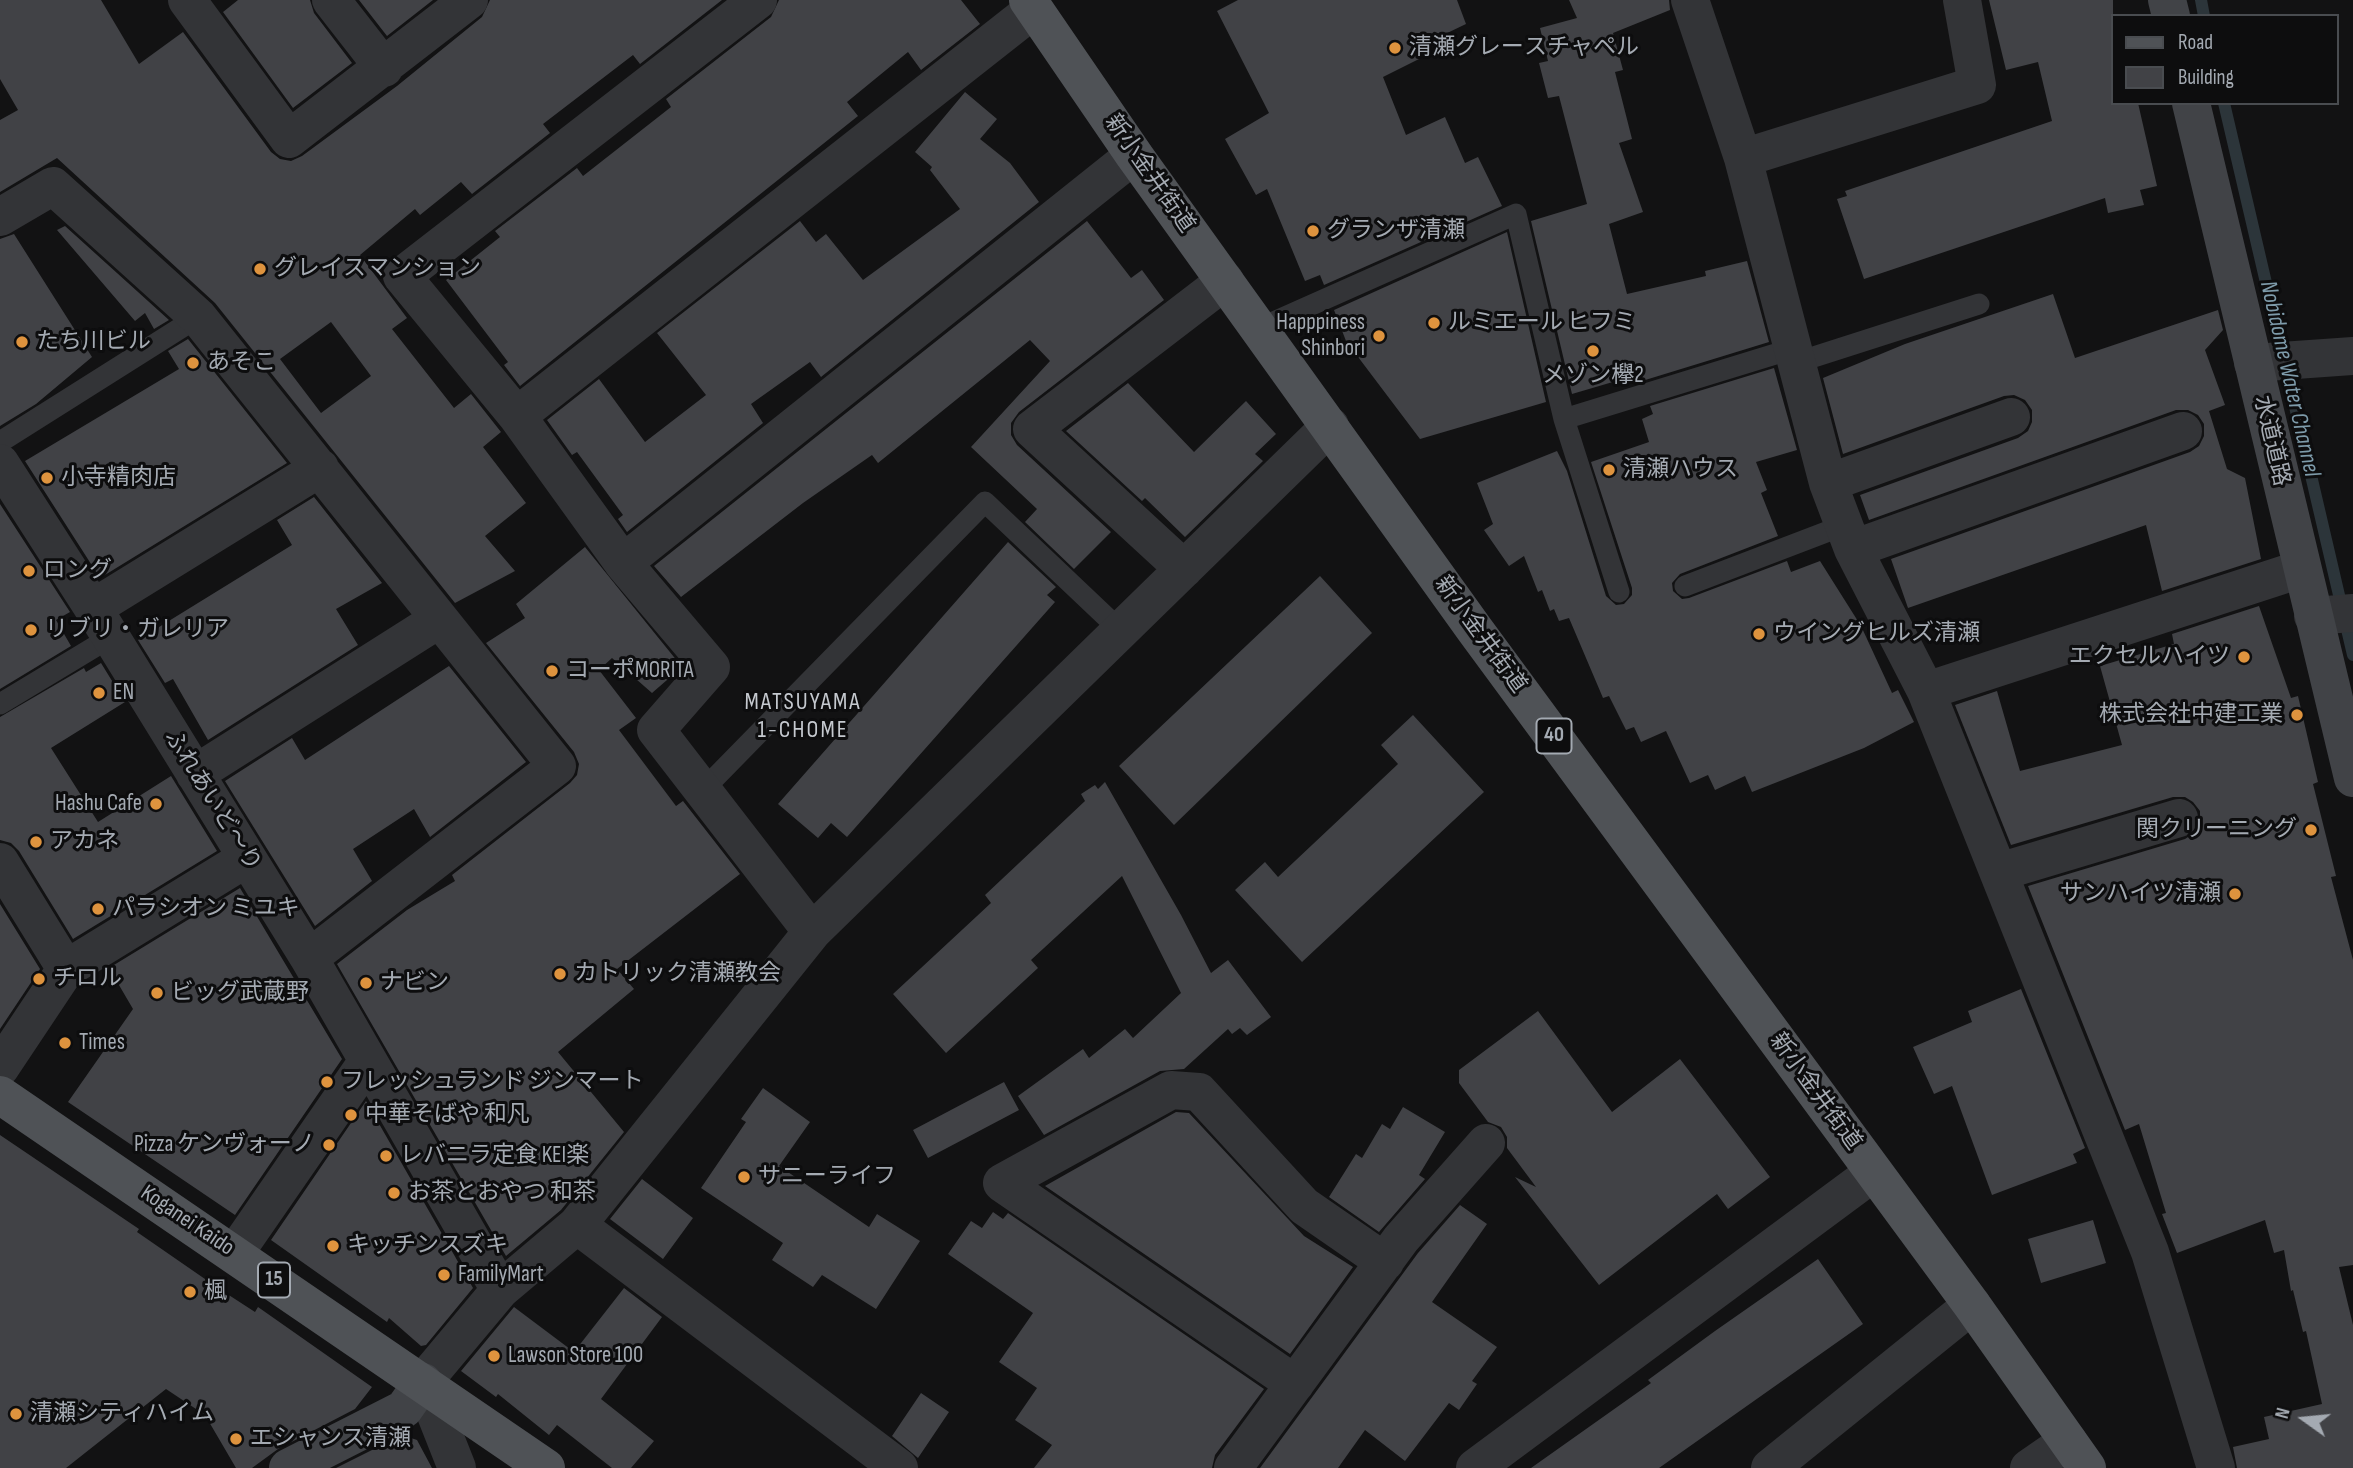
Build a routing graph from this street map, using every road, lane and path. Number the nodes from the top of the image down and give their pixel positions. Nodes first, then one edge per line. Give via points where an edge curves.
1 (187, 0) edge
2 (331, 0) edge
3 (469, 0) edge
4 (758, 0) edge
5 (1690, 0) edge
6 (1962, 0) edge
7 (1031, 5) edge
8 (384, 68) junction
9 (2192, 105) edge
10 (1134, 155) junction
11 (1743, 158) junction
12 (0, 217) edge
13 (1225, 281) junction
14 (1979, 304) dead end
15 (198, 317) junction
16 (1260, 328) junction
17 (1796, 355) junction
18 (2353, 356) edge
19 (2275, 360) junction
20 (517, 416) junction
21 (2011, 417) dead end
22 (1564, 419) junction
23 (1329, 426) junction
24 (2183, 431) dead end
25 (0, 442) edge
26 (0, 464) edge
27 (320, 468) junction
28 (1828, 482) junction
29 (1847, 537) junction
30 (623, 563) junction
31 (1184, 569) junction
32 (2301, 569) junction
33 (1685, 586) dead end
34 (1619, 592) dead end
35 (2333, 614) edge
36 (438, 620) junction
37 (102, 622) junction
38 (1121, 630) junction
39 (1926, 691) junction
40 (0, 704) edge
41 (195, 774) junction
42 (2353, 779) edge
43 (702, 790) junction
44 (2179, 818) dead end
45 (247, 858) junction
46 (0, 862) edge
47 (1998, 872) junction
48 (812, 932) junction
49 (309, 958) junction
50 (66, 969) junction
51 (366, 1062) junction
52 (0, 1068) edge
53 (0, 1094) edge
54 (1486, 1143) dead end
55 (1873, 1173) junction
56 (577, 1225) junction
57 (235, 1253) junction
58 (1385, 1262) junction
59 (500, 1290) junction
60 (1972, 1305) junction
61 (423, 1382) junction
62 (1295, 1384) junction
63 (2077, 1455) edge
64 (288, 1468) edge
65 (457, 1468) edge
66 (546, 1468) edge
67 (899, 1468) edge
68 (1233, 1468) edge
69 (1475, 1468) edge
70 (1770, 1468) edge
71 (2029, 1468) edge
72 (2216, 1468) edge

1 - 8 street via 289,139
2 - 8 street
3 - 8 street
4 - 20 street via 402,276
5 - 11 street
6 - 11 street via 1977,85
7 - 10 main road, 新小金井街道 / 40
7 - 20 street
9 - 19 street, 水道道路
10 - 13 main road, 新小金井街道 / 40
10 - 30 street
11 - 17 street
12 - 15 street via 53,186
13 - 16 main road, 新小金井街道 / 40
13 - 31 street via 1032,429
14 - 17 lane
15 - 25 lane
15 - 27 street
16 - 22 lane via 1516,214
16 - 23 main road, 新小金井街道 / 40
17 - 22 lane
17 - 28 street
18 - 19 street
19 - 32 street, 水道道路
20 - 30 street
21 - 28 street
22 - 34 lane
23 - 31 street
23 - 55 main road, 新小金井街道 / 40
24 - 29 street
26 - 37 street, ふれあいど～り
27 - 36 street
27 - 37 street
28 - 29 street
29 - 33 lane
29 - 39 street
30 - 43 street via 711,667 656,730
31 - 38 street
32 - 35 street, 水道道路
32 - 39 street
35 - 42 street, 水道道路
36 - 41 street
36 - 49 street via 557,766
37 - 40 lane
37 - 41 street, ふれあいど～り
38 - 43 lane via 985,502
38 - 48 street
39 - 47 street
41 - 45 street, ふれあいど～り
43 - 48 street
44 - 47 street
45 - 49 street, ふれあいど～り
45 - 50 street
46 - 50 street
47 - 72 street via 2150,1252
48 - 56 street
49 - 51 street, ふれあいど～り
50 - 52 street
51 - 57 street
51 - 59 street, ふれあいど～り
53 - 57 main road, Koganei Kaido / 15
54 - 58 street
55 - 60 main road, 新小金井街道 / 40
55 - 69 street
56 - 59 street
56 - 67 street
57 - 61 main road, Koganei Kaido / 15
58 - 62 street
58 - 62 street via 1304,1206 1199,1092 1171,1090 1002,1183
59 - 61 street
60 - 63 main road, 新小金井街道 / 40
60 - 70 street
61 - 64 street via 404,1409
61 - 65 street
61 - 66 main road, Koganei Kaido / 15
62 - 68 street
63 - 71 street

